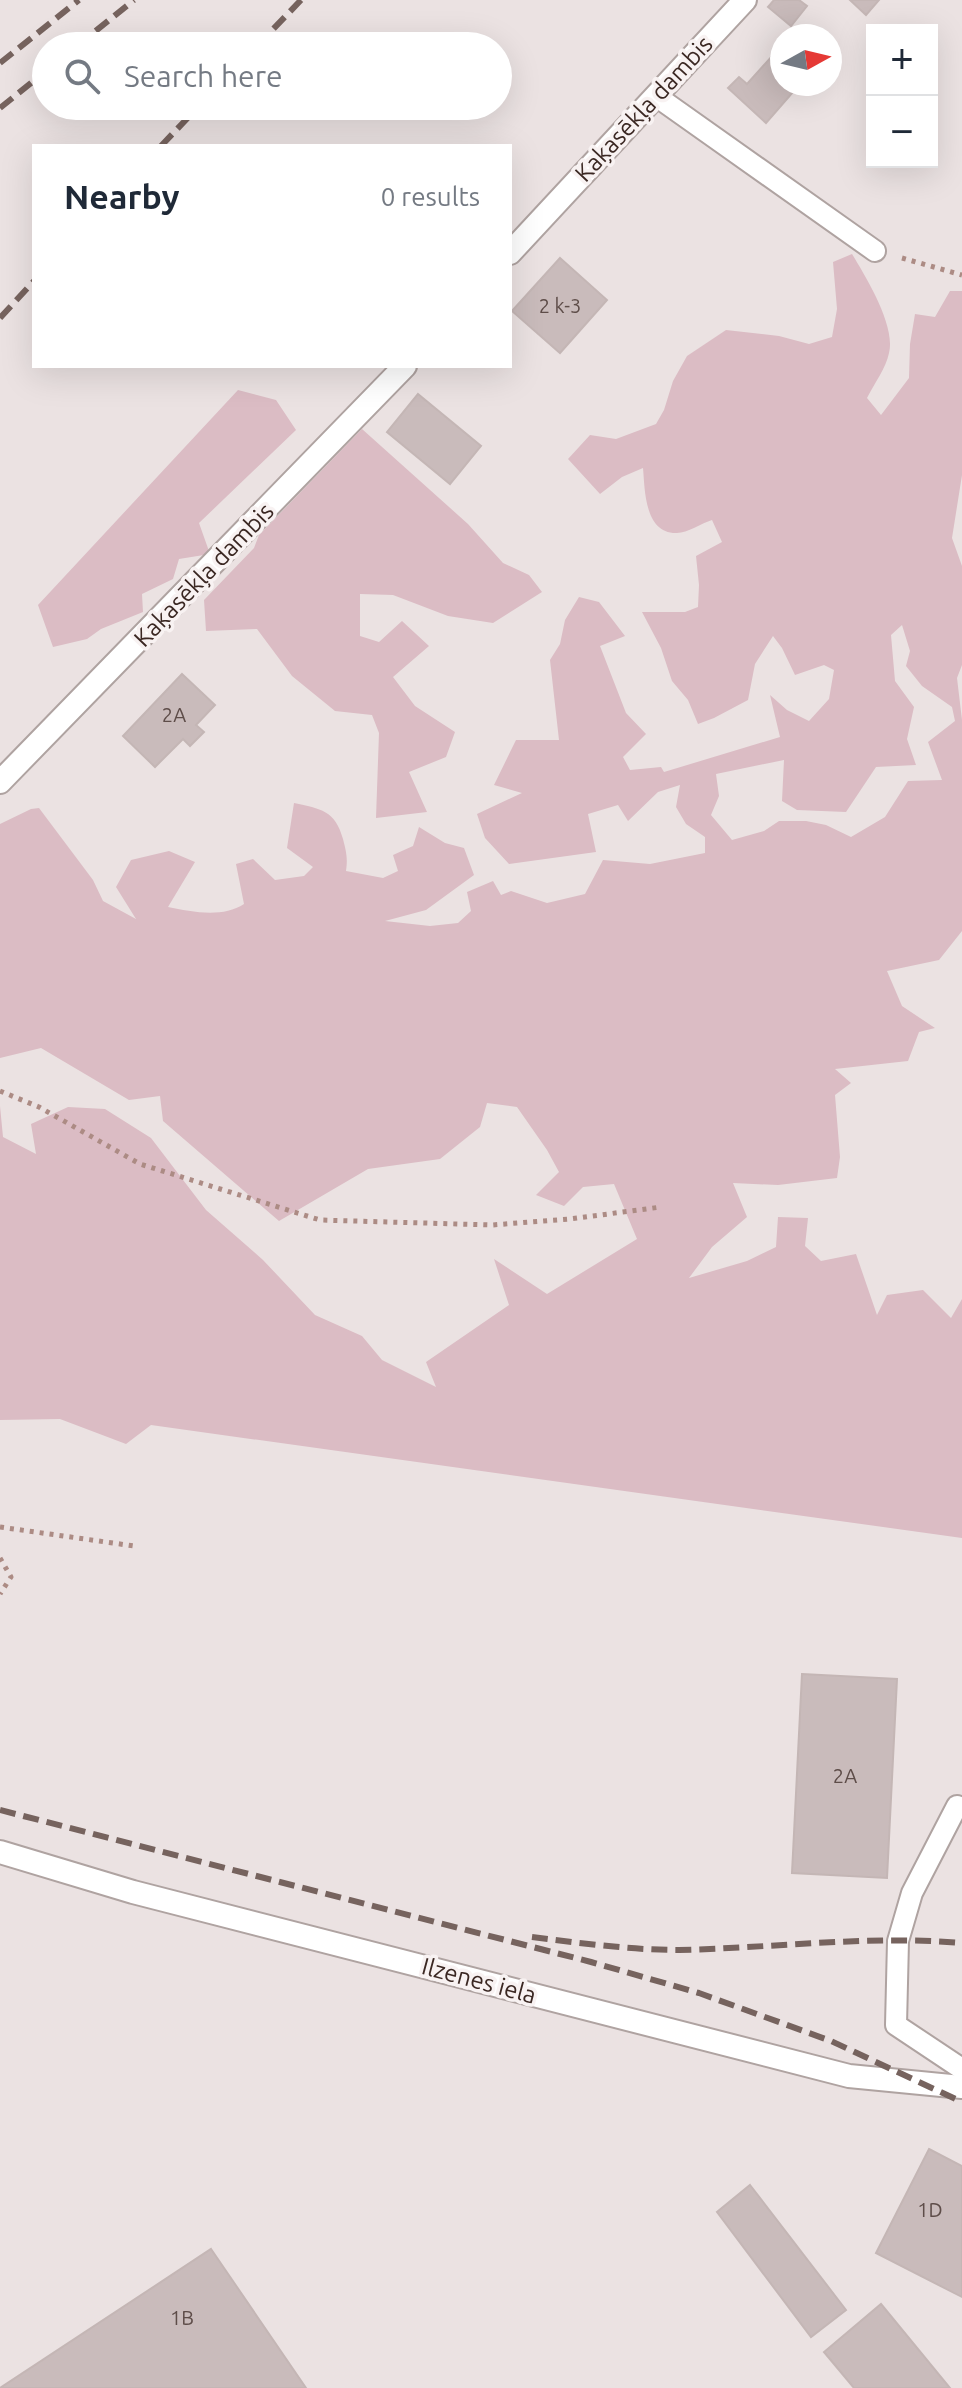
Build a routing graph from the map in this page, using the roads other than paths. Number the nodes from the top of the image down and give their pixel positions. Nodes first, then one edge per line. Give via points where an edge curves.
1 (745, 0) edge
2 (656, 96) junction
3 (512, 251) edge
4 (875, 251) road end
5 (403, 368) edge
6 (0, 782) edge
7 (957, 1806) dead end
8 (0, 1852) edge
9 (962, 2069) edge
10 (962, 2087) edge

1 - 2 street, Kaķasēkļa dambis
2 - 3 street, Kaķasēkļa dambis
2 - 4 lane
5 - 6 street, Kaķasēkļa dambis
7 - 9 lane via 912,1893 898,1941 896,2025
8 - 10 street, Ilzenes iela via 148,1896 849,2076

